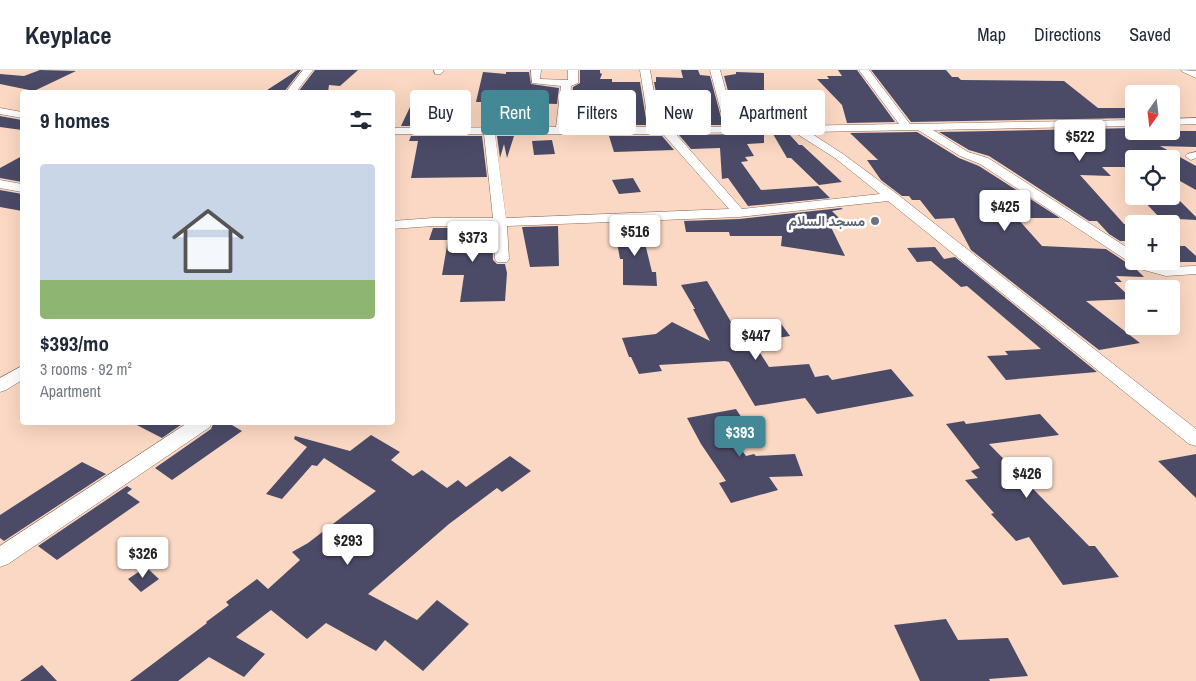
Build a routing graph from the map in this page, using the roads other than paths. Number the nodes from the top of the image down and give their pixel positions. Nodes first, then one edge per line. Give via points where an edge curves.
1 (308, 70) edge
2 (536, 70) edge
3 (573, 70) edge
4 (645, 70) edge
5 (715, 70) edge
6 (864, 70) edge
7 (1186, 70) edge
8 (1196, 75) edge
9 (565, 83) junction
10 (293, 90) edge
11 (564, 90) edge
12 (650, 90) edge
13 (721, 92) edge
14 (0, 111) edge
15 (20, 115) edge
16 (1196, 121) edge
17 (1180, 122) edge
18 (1125, 123) edge
19 (907, 127) junction
20 (921, 127) junction
21 (825, 128) edge
22 (395, 131) edge
23 (481, 131) edge
24 (489, 135) edge
25 (665, 135) edge
26 (806, 135) edge
27 (0, 184) edge
28 (20, 188) edge
29 (892, 197) junction
30 (739, 213) junction
31 (500, 221) junction
32 (395, 226) edge
33 (1125, 253) edge
34 (502, 259) dead end
35 (1154, 270) edge
36 (1196, 270) edge
37 (20, 373) edge
38 (0, 386) edge
39 (199, 425) edge
40 (1196, 439) edge
41 (0, 558) edge

1 - 10 street
2 - 9 street via 535,81
3 - 9 street via 573,83
4 - 12 street
5 - 13 street
6 - 19 street
7 - 8 street
9 - 11 street
14 - 15 street
16 - 17 street
18 - 20 street
19 - 20 street
19 - 21 street
20 - 33 street via 964,154 984,161
22 - 23 street
24 - 31 street
25 - 30 street
26 - 29 street
27 - 28 street
29 - 30 street
29 - 40 street
30 - 31 street
31 - 32 street
31 - 34 street
35 - 36 street
37 - 38 street
39 - 41 street

